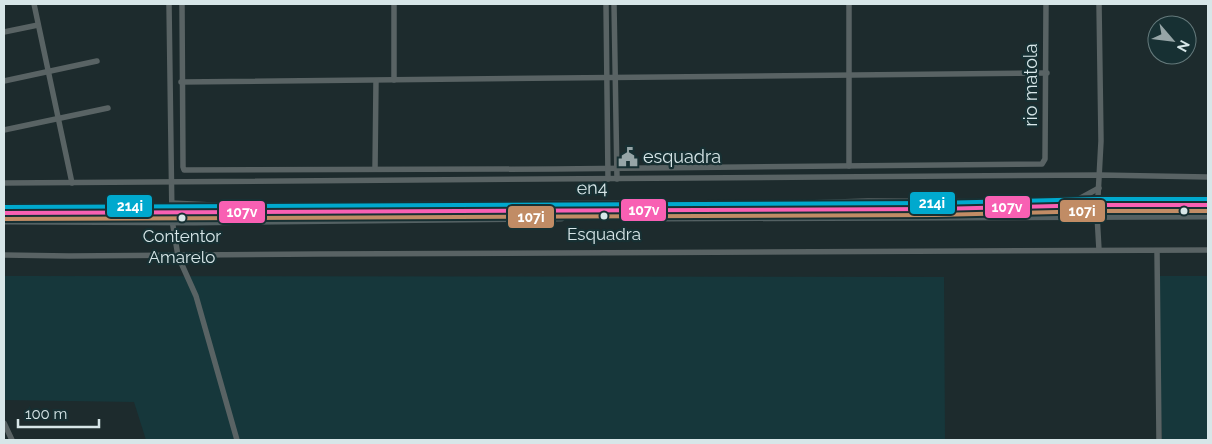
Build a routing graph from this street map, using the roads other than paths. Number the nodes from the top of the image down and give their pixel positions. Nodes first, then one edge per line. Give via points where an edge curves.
1 (34, 4) edge
2 (169, 4) edge
3 (182, 4) edge
4 (394, 4) edge
5 (606, 4) edge
6 (614, 4) edge
7 (849, 4) edge
8 (1046, 4) edge
9 (1099, 4) edge
10 (38, 25) junction
11 (4, 32) edge
12 (97, 61) dead end
13 (49, 72) junction
14 (1046, 73) junction
15 (849, 76) junction
16 (611, 77) junction
17 (394, 80) junction
18 (4, 81) edge
19 (376, 81) junction
20 (181, 82) junction
21 (108, 108) dead end
22 (59, 118) junction
23 (4, 130) edge
24 (849, 166) junction
25 (617, 168) junction
26 (375, 169) junction
27 (609, 169) junction
28 (1100, 175) junction
29 (1208, 177) edge
30 (608, 179) junction
31 (617, 179) junction
32 (172, 182) junction
33 (4, 183) edge
34 (72, 183) junction
35 (1099, 188) junction
36 (1098, 205) junction
37 (1208, 205) edge
38 (172, 212) junction
39 (4, 213) edge
40 (1097, 215) junction
41 (1208, 215) edge
42 (4, 220) edge
43 (1099, 250) junction
44 (1208, 250) edge
45 (1157, 251) junction
46 (5, 255) edge
47 (178, 256) junction
48 (4, 422) edge
49 (12, 440) edge
50 (237, 440) edge
51 (1160, 440) edge

1 - 10 street
2 - 32 street
3 - 20 street
4 - 17 street
5 - 16 street
6 - 16 street
7 - 15 street
8 - 14 street, rio matola
9 - 28 street
10 - 11 street
10 - 13 street
12 - 13 street
13 - 18 street
13 - 22 street
14 - 15 street
14 - 24 street, rio matola via 1046,159 1042,164
15 - 16 street
15 - 24 street
16 - 17 street
16 - 25 street
16 - 27 street
17 - 19 street
19 - 20 street
19 - 26 street
20 - 26 street via 184,170
21 - 22 street
22 - 23 street
22 - 34 street
24 - 25 street
25 - 27 street
25 - 31 street
26 - 27 street
27 - 30 street
28 - 29 street
28 - 31 street
28 - 35 street
30 - 31 street
30 - 32 street
32 - 34 street
32 - 38 street
33 - 34 street
35 - 36 street
35 - 38 street, en4 via 1077,200 1039,202 232,206
36 - 37 highway
36 - 38 highway via 935,209
36 - 40 street
38 - 39 highway
38 - 40 highway
38 - 42 highway
38 - 47 street
40 - 41 highway
40 - 43 street
43 - 45 street
43 - 47 street
44 - 45 street
45 - 51 street
46 - 47 street
47 - 50 street via 196,296
48 - 49 street

